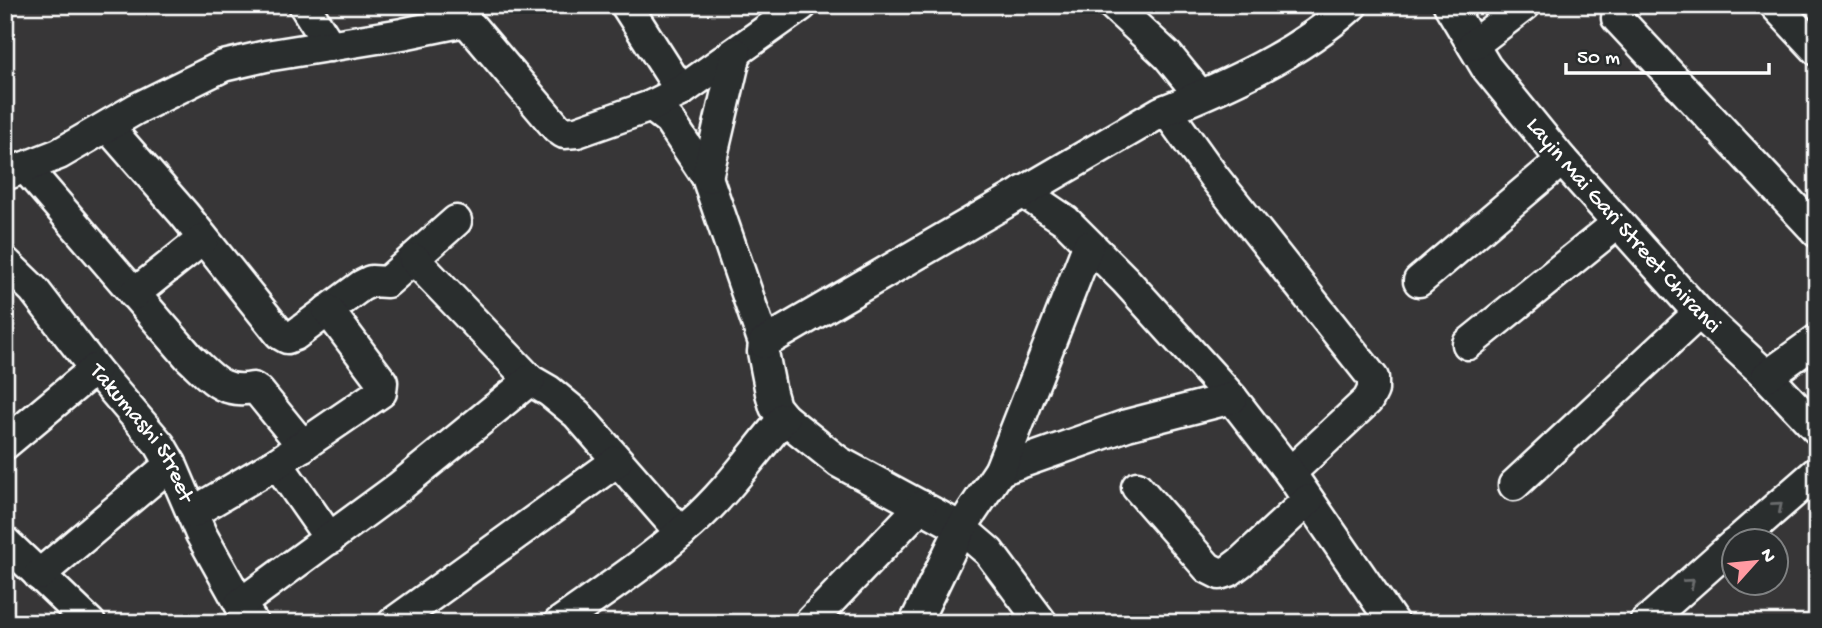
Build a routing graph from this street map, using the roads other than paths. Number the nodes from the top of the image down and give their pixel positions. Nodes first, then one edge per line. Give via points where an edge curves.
1 (304, 5) edge
2 (626, 5) edge
3 (803, 5) edge
4 (1113, 5) edge
5 (1352, 5) edge
6 (1449, 5) edge
7 (1525, 5) edge
8 (1775, 5) edge
9 (1617, 18) dead end
10 (1812, 36) edge
11 (1473, 45) junction
12 (330, 46) junction
13 (736, 53) junction
14 (681, 91) junction
15 (1200, 95) junction
16 (651, 106) junction
17 (1166, 110) junction
18 (108, 127) junction
19 (1562, 160) junction
20 (15, 171) edge
21 (707, 177) junction
22 (1023, 192) junction
23 (456, 221) dead end
24 (1618, 223) junction
25 (1817, 232) edge
26 (203, 239) junction
27 (1088, 246) junction
28 (414, 259) junction
29 (5, 262) edge
30 (1419, 281) dead end
31 (134, 294) junction
32 (328, 310) junction
33 (1699, 313) junction
34 (1817, 340) edge
35 (764, 343) junction
36 (1468, 344) dead end
37 (95, 369) junction
38 (1767, 376) junction
39 (530, 380) junction
40 (1232, 398) junction
41 (784, 418) junction
42 (1817, 429) edge
43 (5, 444) edge
44 (303, 446) junction
45 (617, 461) junction
46 (277, 463) junction
47 (171, 464) junction
48 (1000, 470) junction
49 (1290, 472) junction
50 (1817, 472) edge
51 (1514, 485) dead end
52 (1137, 487) dead end
53 (1308, 500) junction
54 (921, 506) junction
55 (192, 513) junction
56 (1756, 526) edge
57 (961, 528) junction
58 (681, 533) junction
59 (330, 539) junction
60 (5, 542) edge
61 (1720, 556) edge
62 (39, 575) junction
63 (246, 613) edge
64 (86, 622) edge
65 (393, 623) edge
66 (559, 623) edge
67 (809, 623) edge
68 (915, 623) edge
69 (1042, 623) edge
70 (1393, 623) edge
71 (1645, 623) edge

1 - 12 street
2 - 14 street
3 - 13 street
4 - 15 street via 1168,56
5 - 15 street via 1280,57
6 - 11 street, Layin Mai Gari Street Chiranci
7 - 11 street
8 - 10 street
9 - 25 street
11 - 19 street, Layin Mai Gari Street Chiranci
12 - 16 street via 468,23 564,133
12 - 18 street via 223,66
13 - 14 street
13 - 21 street
14 - 16 street
15 - 17 street
16 - 21 street via 669,120
17 - 22 street
17 - 49 street via 1373,378 1368,400
18 - 20 street via 60,154
18 - 26 street
19 - 24 street, Layin Mai Gari Street Chiranci
19 - 30 street
20 - 31 street
21 - 35 street
22 - 27 street via 1066,221
22 - 35 street
23 - 28 street
24 - 33 street, Layin Mai Gari Street Chiranci
24 - 36 street
26 - 31 street
26 - 32 street via 287,338
27 - 40 street via 1126,281
27 - 48 street
28 - 32 street via 387,282 371,281
28 - 39 street
29 - 37 street, Takumashi Street via 34,289
31 - 44 street via 217,382 228,389 259,392
32 - 44 street via 383,387
33 - 38 street, Layin Mai Gari Street Chiranci
33 - 51 street
34 - 38 street
35 - 41 street via 771,393
37 - 43 street
37 - 47 street, Takumashi Street
38 - 42 street, Layin Mai Gari Street Chiranci
39 - 45 street via 577,414
39 - 59 street
40 - 48 street via 1127,425
40 - 49 street
41 - 54 street via 839,462
41 - 58 street
44 - 46 street
45 - 58 street
45 - 65 street
46 - 55 street
46 - 59 street
47 - 55 street, Takumashi Street
47 - 62 street
48 - 57 street
49 - 53 street
56 -> 50 street
52 - 53 street via 1208,568 1220,574 1241,562
53 - 70 street
54 - 57 street
54 - 67 street
55 - 63 street, Takumashi Street
57 - 68 street
57 - 69 street via 989,552
58 - 66 street
59 - 63 street
60 - 62 street
71 -> 61 street
62 - 64 street

